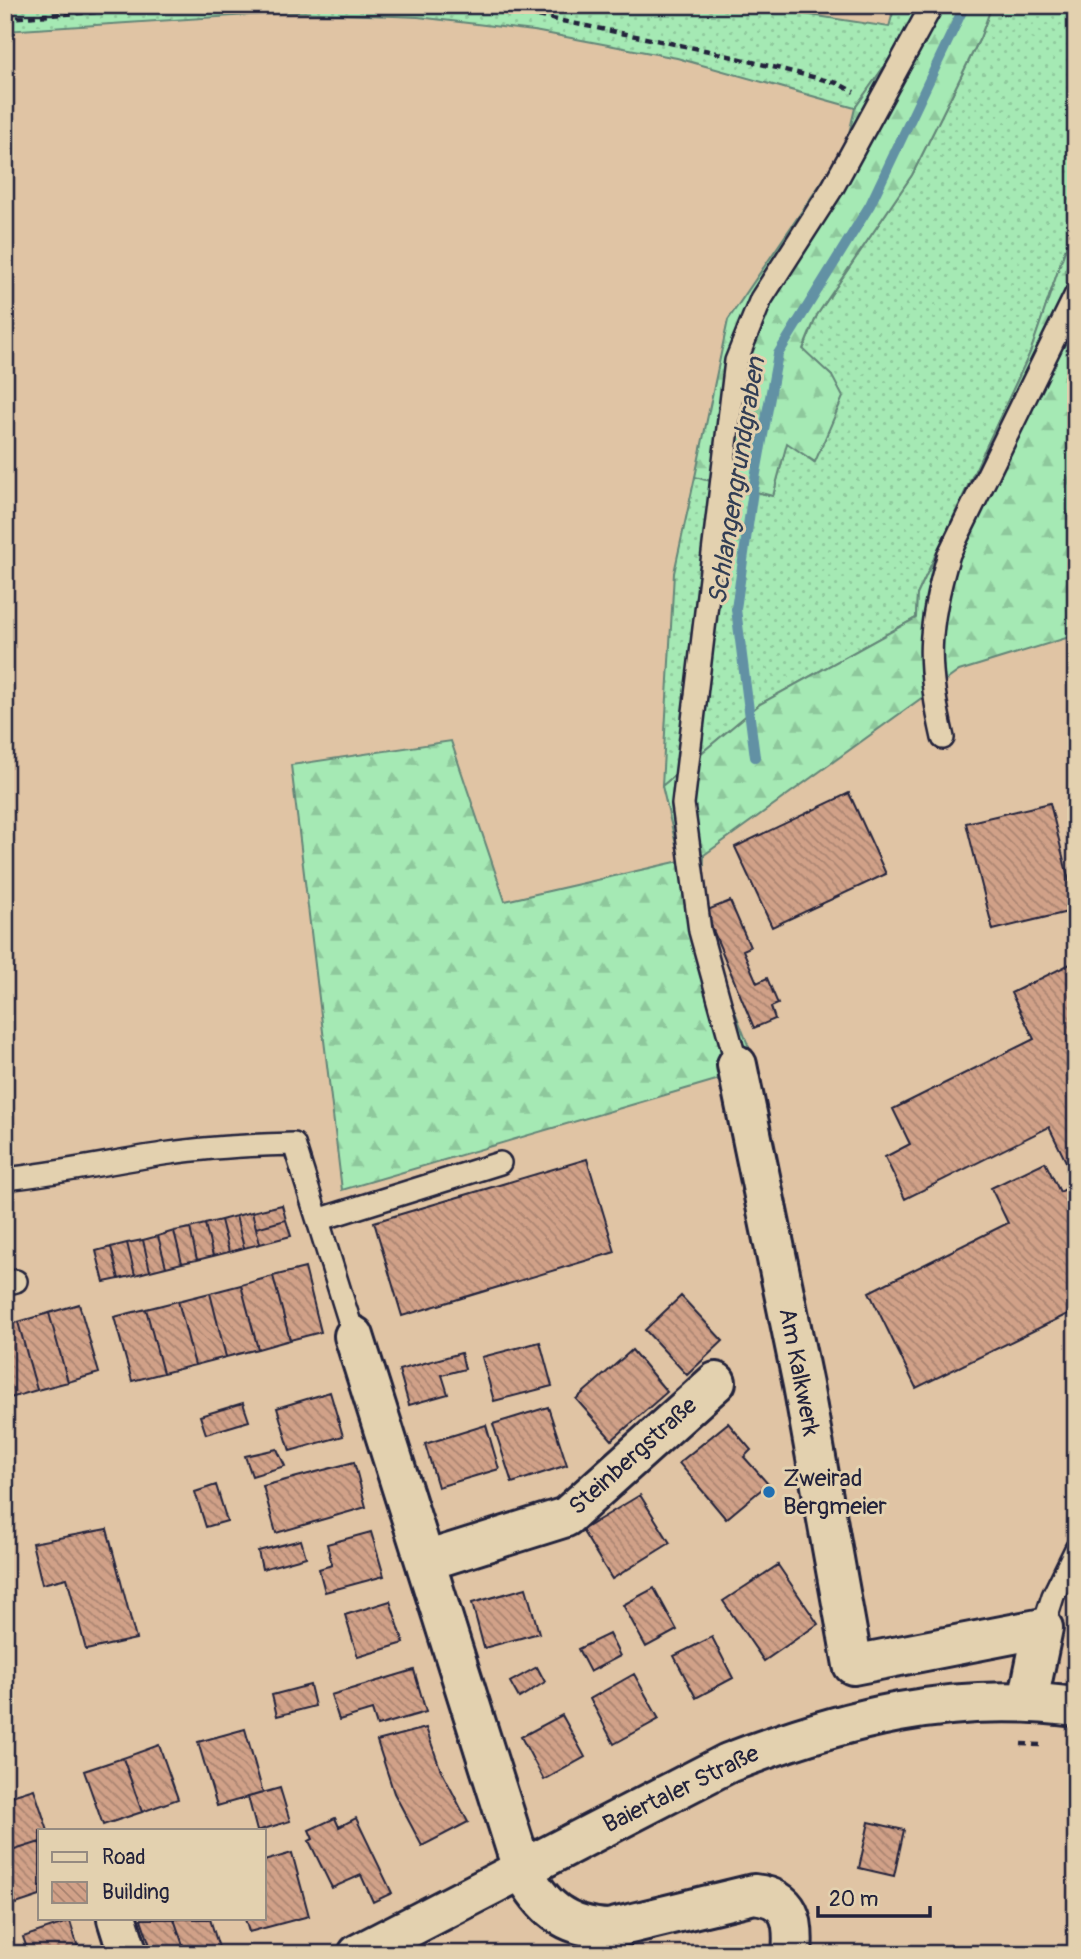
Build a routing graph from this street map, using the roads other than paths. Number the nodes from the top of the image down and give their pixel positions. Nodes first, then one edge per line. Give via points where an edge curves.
1 (932, 5) edge
2 (1076, 294) edge
3 (943, 738) dead end
4 (737, 1065) joint
5 (500, 1163) dead end
6 (5, 1179) edge
7 (318, 1220) junction
8 (354, 1336) joint
9 (716, 1382) dead end
10 (1076, 1549) edge
11 (426, 1561) junction
12 (1043, 1628) junction
13 (1028, 1701) junction
14 (1076, 1707) edge
15 (522, 1869) junction
16 (117, 1920) edge
17 (128, 1954) edge
18 (358, 1954) edge
19 (792, 1954) edge

1 - 4 lane via 833,187 761,299 736,362 683,804 700,931
2 - 3 lane via 975,498 939,587 929,642 931,688
4 - 12 street, Am Kalkwerk via 803,1385 853,1665
5 - 7 lane
6 - 7 lane via 211,1148 294,1144
7 - 8 lane
8 - 11 street
9 - 11 street, Steinbergstraße via 566,1517
10 - 12 lane
11 - 15 street
12 - 13 street
13 - 14 street, Baiertaler Straße
13 - 15 street, Baiertaler Straße via 906,1710 850,1720 791,1738 727,1763
15 - 18 street, Baiertaler Straße
15 - 19 street via 536,1896 584,1928 608,1929 742,1896 772,1896 790,1915
16 - 17 street

